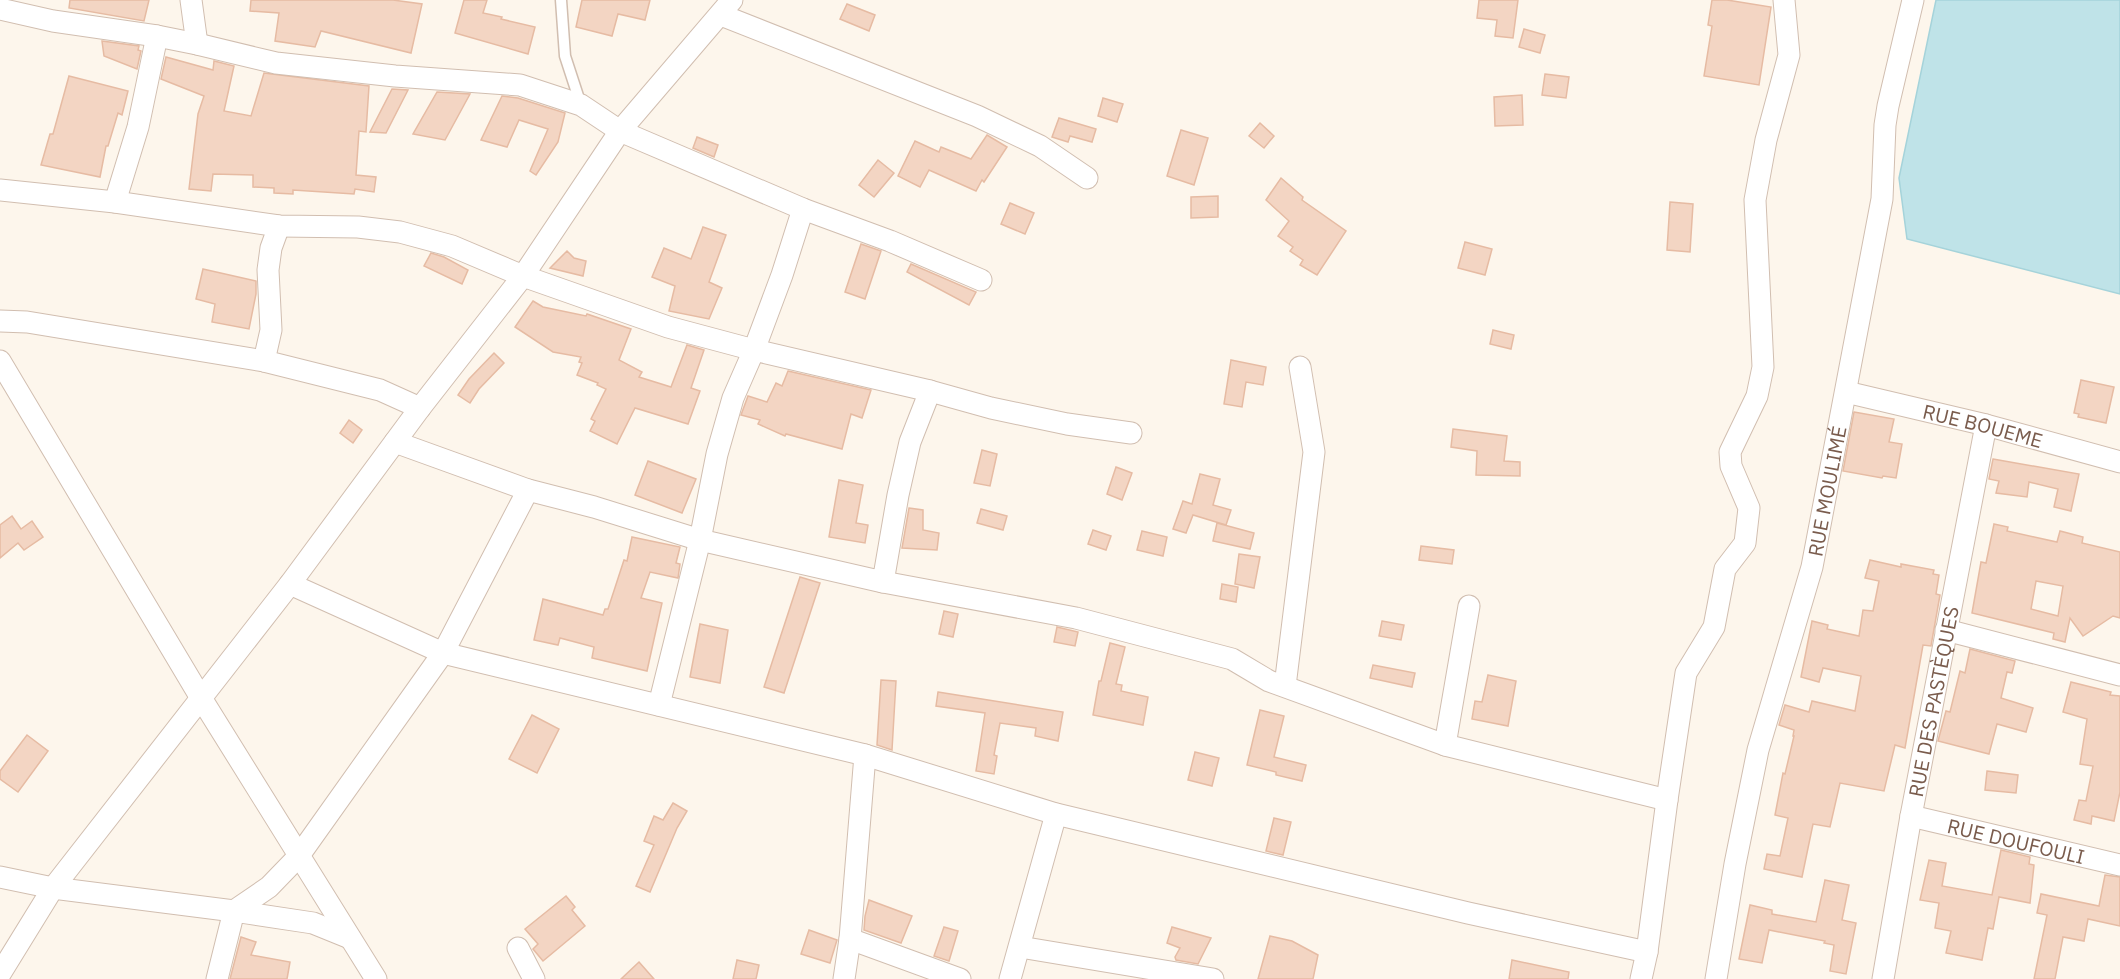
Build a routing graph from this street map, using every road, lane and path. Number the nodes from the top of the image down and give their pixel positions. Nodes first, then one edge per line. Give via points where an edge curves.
1 (191, 0) edge
2 (561, 0) edge
3 (1784, 0) edge
4 (1913, 0) edge
5 (726, 8) edge
6 (0, 9) edge
7 (157, 36) junction
8 (197, 44) junction
9 (581, 105) junction
10 (620, 130) junction
11 (1087, 178) dead end
12 (0, 190) edge
13 (115, 201) junction
14 (803, 209) junction
15 (279, 226) junction
16 (523, 276) junction
17 (981, 280) dead end
18 (0, 321) edge
19 (754, 350) junction
20 (0, 361) edge
21 (264, 361) junction
22 (1300, 367) dead end
23 (930, 391) junction
24 (1846, 393) junction
25 (420, 408) junction
26 (1986, 425) junction
27 (1131, 433) dead end
28 (395, 442) junction
29 (2120, 462) edge
30 (528, 490) junction
31 (700, 540) junction
32 (883, 582) junction
33 (290, 584) junction
34 (1469, 606) dead end
35 (1946, 630) junction
36 (444, 653) junction
37 (2120, 675) edge
38 (1285, 686) junction
39 (201, 698) junction
40 (659, 705) junction
41 (1445, 745) junction
42 (865, 755) junction
43 (1666, 800) junction
44 (1056, 814) junction
45 (1911, 816) junction
46 (298, 857) junction
47 (2120, 865) edge
48 (0, 877) edge
49 (54, 888) junction
50 (234, 911) junction
51 (350, 938) junction
52 (850, 939) junction
53 (1020, 947) junction
54 (518, 948) dead end
55 (1647, 952) junction
56 (0, 974) edge
57 (1151, 974) edge
58 (217, 979) edge
59 (376, 979) edge
60 (534, 979) edge
61 (844, 979) edge
62 (960, 979) edge
63 (1010, 979) edge
64 (1213, 979) edge
65 (1641, 979) edge
66 (1716, 979) edge
67 (1883, 979) edge

1 - 8 street
2 - 9 lane via 565,56
3 - 43 street via 1789,55 1755,200 1763,367 1757,396 1730,452 1731,466 1749,508 1745,543 1725,569 1714,627 1686,674
4 - 24 street, RUE MOULIMÉ via 1885,125 1882,199
5 - 10 street
5 - 11 street via 977,116 1040,146
6 - 7 street via 52,21
7 - 8 street
7 - 13 street via 138,127
8 - 9 street via 276,63 520,85
9 - 10 street
10 - 14 street
10 - 16 street
12 - 13 street
13 - 15 street
14 - 17 street
14 - 19 street
15 - 16 street via 400,232 452,246
15 - 21 street via 268,270 271,330
16 - 19 street via 668,327
16 - 25 street
18 - 21 street via 27,322
19 - 23 street
19 - 31 street via 733,398 717,454
20 - 39 street
21 - 25 street via 380,390
22 - 38 street via 1314,452
23 - 27 street via 991,408
23 - 32 street via 910,442
24 - 26 street, RUE BOUEME
24 - 66 street, RUE MOULIMÉ via 1812,567 1758,750
25 - 28 street
26 - 29 street, RUE BOUEME
26 - 35 street, RUE DES PASTÈQUES
28 - 30 street
28 - 33 street
30 - 31 street
30 - 36 street
31 - 32 street
31 - 40 street
32 - 38 street via 1077,618 1232,659
33 - 36 street
33 - 39 street
34 - 41 street
35 - 37 street
35 - 45 street, RUE DES PASTÈQUES
36 - 40 street
36 - 46 street
38 - 41 street
39 - 46 street
39 - 49 street
40 - 42 street
41 - 43 street
42 - 44 street
42 - 52 street
43 - 55 street
44 - 53 street
44 - 55 street
45 - 47 street, RUE DOUFOULI
45 - 67 street, RUE DES PASTÈQUES
46 - 50 street via 269,887
46 - 51 street
48 - 49 street
49 - 50 street
49 - 56 street
50 - 51 street via 313,923
50 - 58 street
51 - 59 street
52 - 61 street
52 - 62 street
53 - 57 street
53 - 63 street
54 - 60 street
55 - 65 street
57 - 64 street

